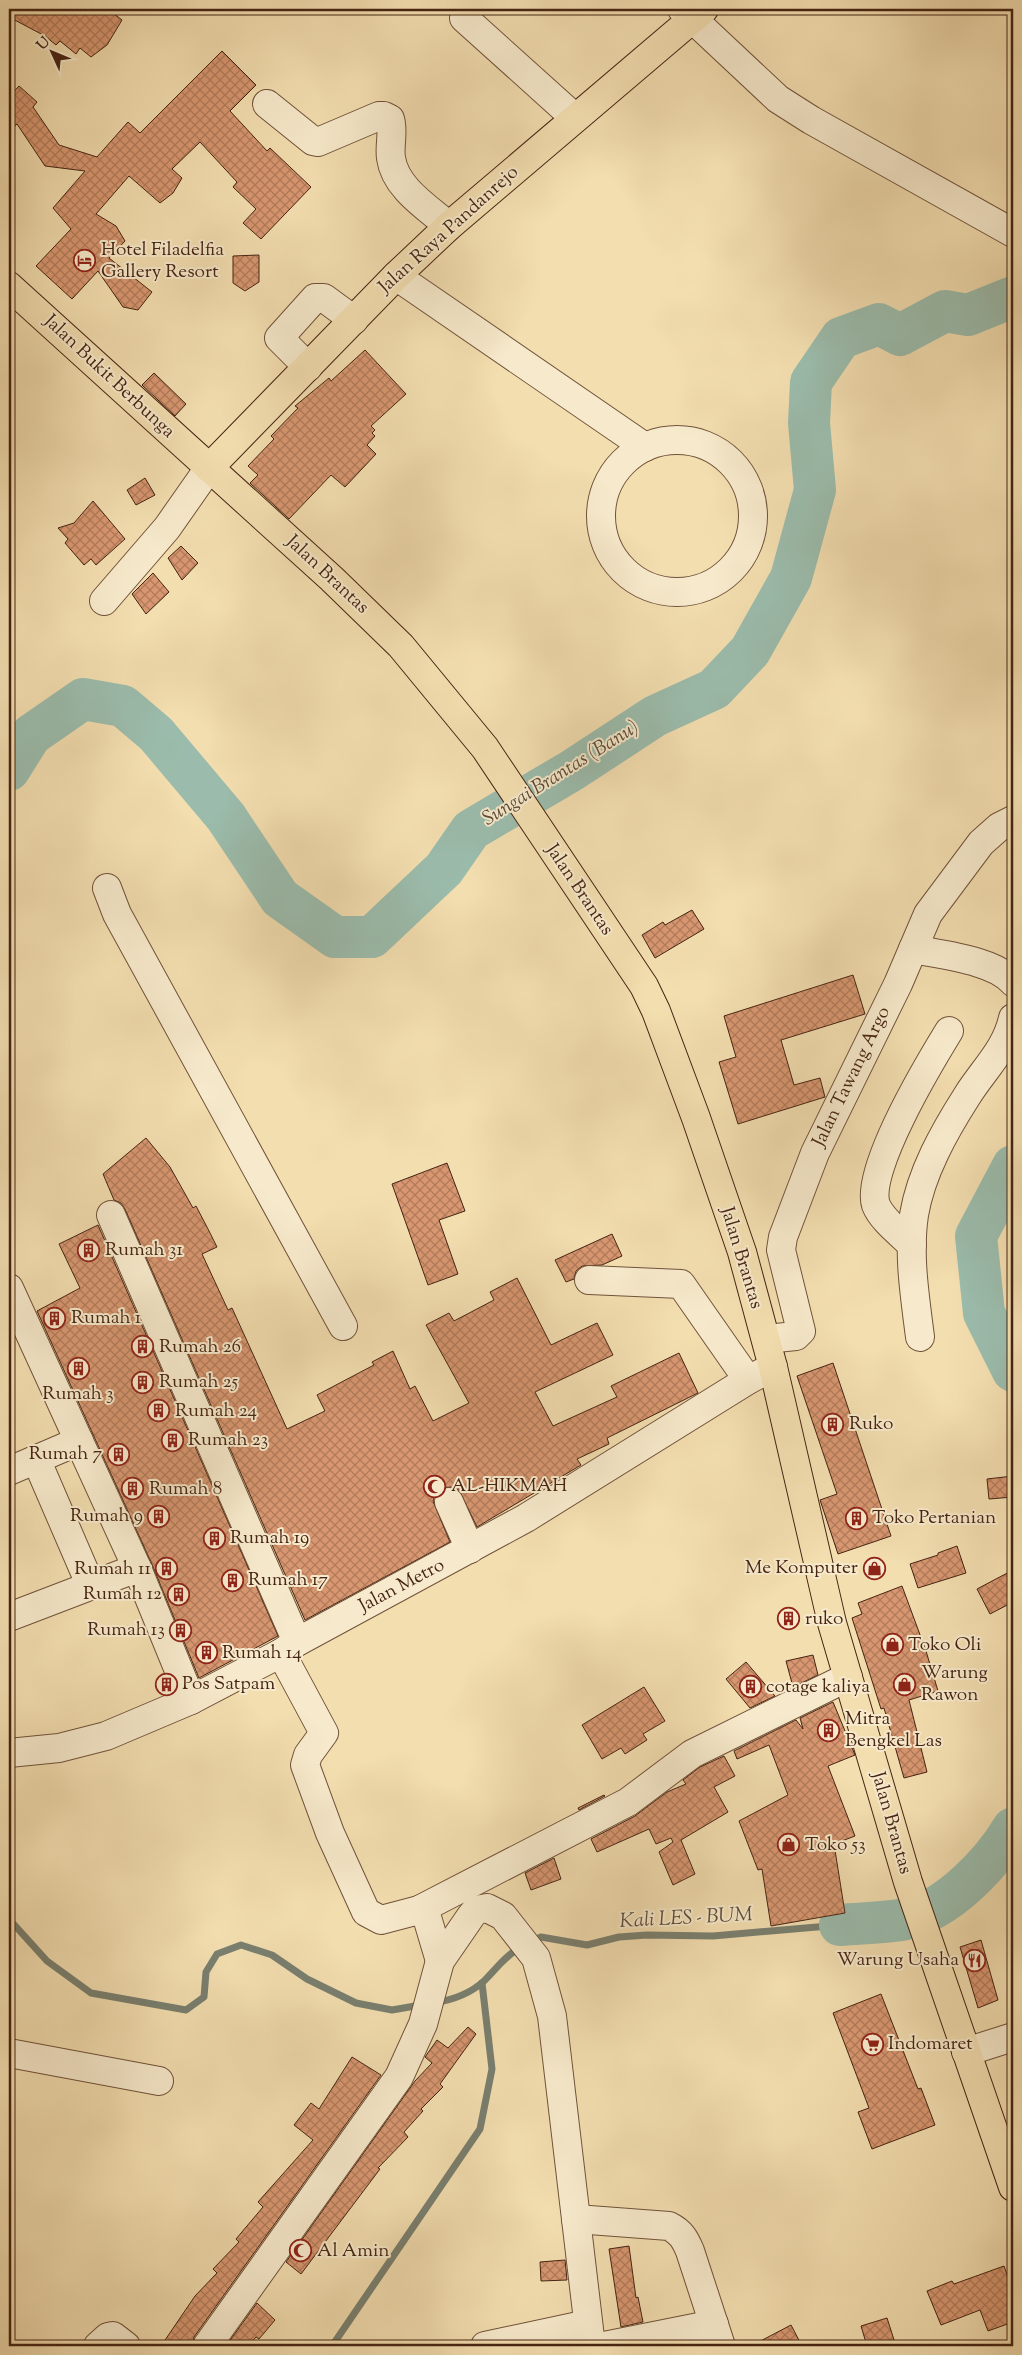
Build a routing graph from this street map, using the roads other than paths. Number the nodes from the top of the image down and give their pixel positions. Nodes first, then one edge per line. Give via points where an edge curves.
1 (693, 12) edge
2 (464, 18) dead end
3 (267, 104) dead end
4 (575, 118) junction
5 (449, 226) junction
6 (1013, 233) edge
7 (396, 276) junction
8 (9, 286) edge
9 (354, 320) junction
10 (308, 367) junction
11 (645, 447) junction
12 (208, 468) junction
13 (104, 601) dead end
14 (1013, 820) edge
15 (107, 888) dead end
16 (913, 949) junction
17 (1013, 982) edge
18 (1013, 1018) edge
19 (949, 1031) dead end
20 (111, 1215) dead end
21 (912, 1245) junction
22 (589, 1280) dead end
23 (9, 1288) edge
24 (17, 1324) edge
25 (343, 1326) dead end
26 (920, 1337) dead end
27 (766, 1339) junction
28 (774, 1367) junction
29 (748, 1380) junction
30 (79, 1441) junction
31 (36, 1459) junction
32 (9, 1471) edge
33 (449, 1502) dead end
34 (470, 1549) junction
35 (137, 1568) junction
36 (90, 1584) junction
37 (9, 1617) edge
38 (289, 1648) junction
39 (848, 1677) junction
40 (191, 1700) junction
41 (9, 1753) edge
42 (419, 1910) junction
43 (440, 1961) junction
44 (1013, 2037) edge
45 (966, 2052) junction
46 (9, 2053) edge
47 (159, 2081) dead end
48 (1013, 2187) edge
49 (576, 2218) junction
50 (590, 2335) edge
51 (718, 2335) edge
52 (98, 2346) edge
53 (126, 2346) edge
54 (208, 2346) edge
55 (485, 2346) edge
56 (604, 2346) edge

1 - 4 main road, Jalan Raya Pandanrejo
1 - 6 street via 778,98
2 - 4 street
3 - 5 street via 318,142 379,116 390,119 391,158 399,180
4 - 5 main road, Jalan Raya Pandanrejo
5 - 7 main road, Jalan Raya Pandanrejo
7 - 9 main road, Jalan Raya Pandanrejo
7 - 11 street
8 - 12 main road, Jalan Bukit Berbunga
9 - 10 main road, Jalan Raya Pandanrejo
9 - 10 street via 324,298 315,298 279,338
10 - 12 main road, Jalan Raya Pandanrejo
11 - 11 street via 670,440 697,442 721,453 744,480 751,497 753,523 746,549 731,571 709,586 683,593 656,590 632,579 614,560 602,536 600,510 607,484 623,462
12 - 13 street via 167,528
12 - 27 main road, Jalan Brantas via 401,646 485,748 640,980 656,1011 696,1118 742,1252
14 - 16 street, Jalan Tawang Argo via 999,827 965,862 928,914
15 - 25 street via 117,914
16 - 17 street via 990,967 1006,974
16 - 27 street, Jalan Tawang Argo via 815,1153 782,1237 781,1250 801,1331 796,1336
18 - 21 street via 999,1053 967,1096 925,1173 914,1214
19 - 21 street via 900,1120 875,1189 876,1205
20 - 38 street
21 - 26 street
22 - 29 street via 681,1284
23 - 24 street
24 - 30 street
27 - 28 main road, Jalan Brantas
28 - 29 street, Jalan Metro
28 - 39 main road, Jalan Brantas via 832,1623
29 - 34 street, Jalan Metro via 526,1518
30 - 31 street
30 - 35 street
31 - 32 street
31 - 36 street
33 - 34 street
34 - 38 street, Jalan Metro
35 - 36 street
35 - 40 street
36 - 37 street
38 - 40 street, Jalan Metro
38 - 42 street via 324,1733 308,1755 305,1765 330,1833 366,1912 381,1920
39 - 42 street via 692,1754 628,1802
39 - 45 main road, Jalan Brantas via 908,1882
40 - 41 street, Jalan Metro via 106,1736 59,1748
42 - 43 street via 426,1914
43 - 49 street via 476,1910 487,1908 503,1916 536,1958 552,2016
43 - 54 street via 415,2046 398,2078
44 - 45 street
45 - 48 main road, Jalan Brantas
46 - 47 street
49 - 50 street
49 - 51 street via 669,2226 678,2231 690,2251
50 - 55 street
51 - 56 street
52 - 53 street via 113,2336

